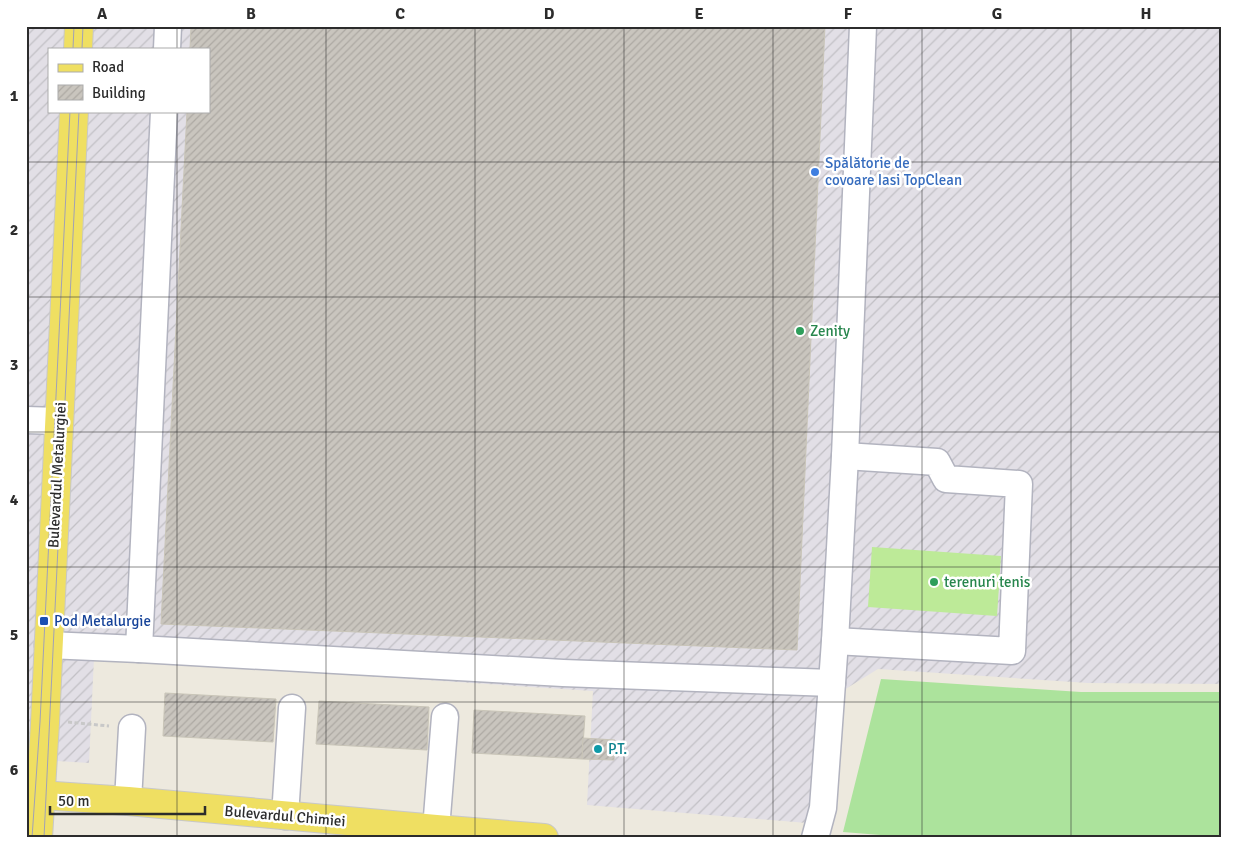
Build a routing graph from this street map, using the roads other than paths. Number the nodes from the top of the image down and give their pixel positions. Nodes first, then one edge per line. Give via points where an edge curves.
1 (79, 26) edge
2 (168, 26) edge
3 (863, 26) edge
4 (78, 48) edge
5 (167, 48) edge
6 (74, 112) edge
7 (164, 112) edge
8 (26, 420) edge
9 (59, 422) junction
10 (845, 456) junction
11 (834, 641) junction
12 (48, 645) junction
13 (139, 649) junction
14 (832, 683) junction
15 (292, 708) dead end
16 (445, 717) dead end
17 (132, 728) road end
18 (33, 794) edge
19 (128, 801) junction
20 (285, 816) junction
21 (436, 829) junction
22 (38, 838) edge
23 (544, 838) edge
24 (815, 838) edge

1 - 4 main road
2 - 5 lane
3 - 10 lane
6 - 9 main road, Bulevardul Metalurgiei
7 - 13 lane
8 - 9 lane
9 - 12 main road, Bulevardul Metalurgiei
10 - 11 lane
10 - 11 lane via 937,462 946,479 1019,484 1012,651
11 - 14 lane
12 - 13 lane
12 - 18 main road, Bulevardul Metalurgiei
13 - 14 lane via 563,673
14 - 24 lane via 824,808
15 - 20 lane
16 - 21 lane
17 - 19 lane
18 - 19 main road, Bulevardul Chimiei
18 - 22 main road, Bulevardul Metalurgiei
19 - 20 main road, Bulevardul Chimiei
20 - 21 main road, Bulevardul Chimiei
21 - 23 main road, Bulevardul Chimiei

